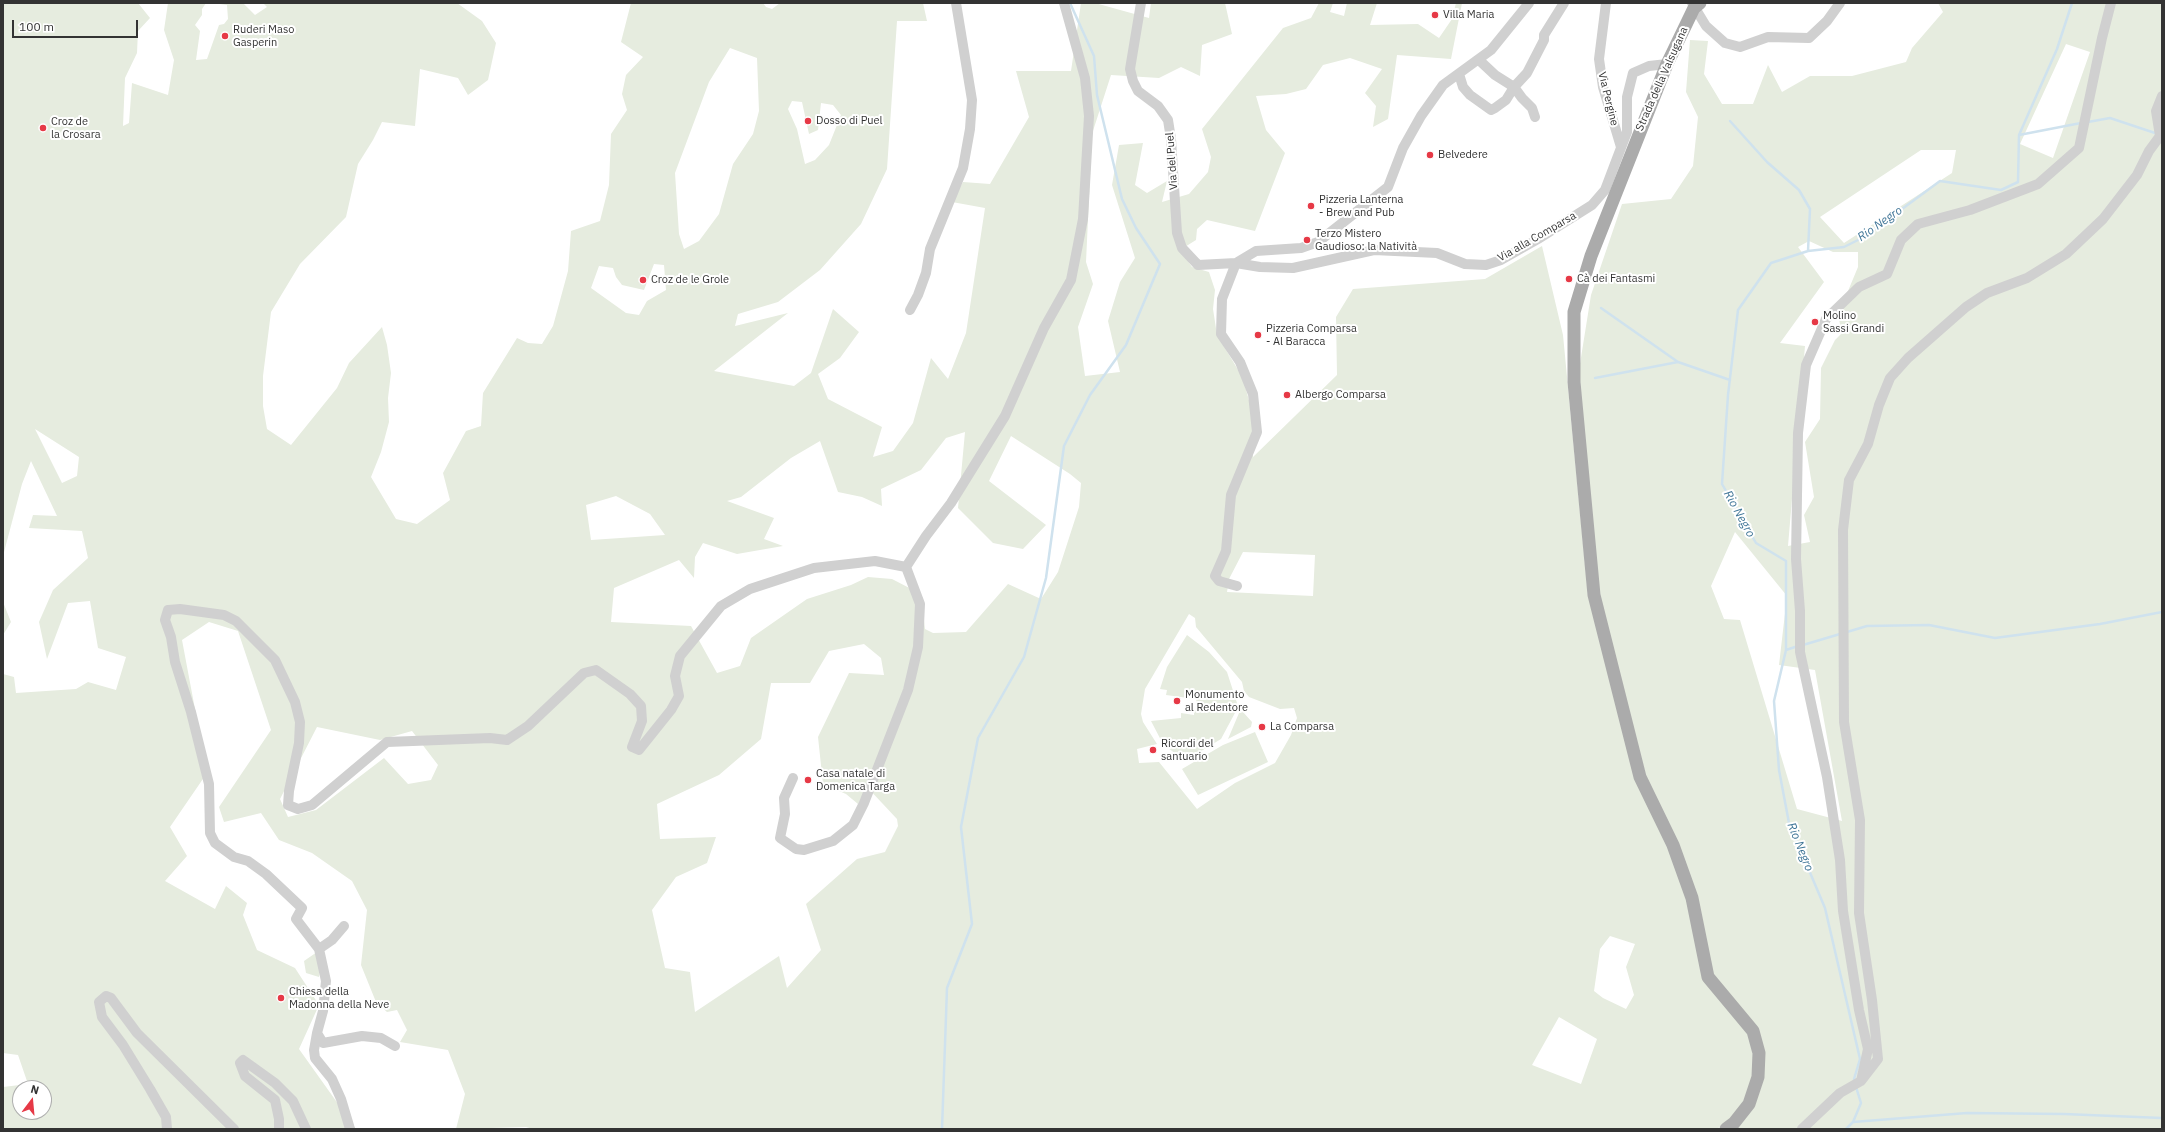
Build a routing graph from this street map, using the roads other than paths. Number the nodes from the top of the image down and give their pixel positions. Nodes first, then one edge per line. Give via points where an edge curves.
1 (956, 3) edge
2 (1064, 3) edge
3 (1141, 3) edge
4 (1529, 3) edge
5 (1564, 3) edge
6 (1606, 3) edge
7 (1840, 3) edge
8 (2111, 3) edge
9 (1695, 5) edge
10 (1479, 60) junction
11 (1667, 64) junction
12 (1459, 74) junction
13 (1514, 86) junction
14 (2162, 96) edge
15 (1535, 117) dead end
16 (1621, 147) junction
17 (1236, 263) junction
18 (910, 310) dead end
19 (906, 567) junction
20 (1237, 586) dead end
21 (794, 778) dead end
22 (344, 926) dead end
23 (319, 949) junction
24 (317, 1033) junction
25 (395, 1046) dead end
26 (1861, 1081) junction
27 (167, 1129) edge
28 (234, 1129) edge
29 (279, 1129) edge
30 (306, 1129) edge
31 (350, 1129) edge
32 (1726, 1129) edge
33 (1802, 1129) edge

1 - 18 street via 972,100 970,129 963,168 930,250 926,273 918,295
2 - 19 street via 1085,78 1088,116 1084,219 1071,280 1044,328 1005,416 951,503
3 - 17 street, Via del Puel via 1130,69 1138,91 1158,106 1168,120 1177,233 1182,248 1198,265
4 - 10 street via 1507,32
5 - 13 street via 1544,35 1544,40 1527,73
6 - 16 street, Via Pergine via 1599,59 1603,87
7 - 9 street via 1828,21 1809,38 1768,37 1740,47 1725,43 1706,26
8 - 26 street via 2079,148 2038,184 1970,210 1918,224 1901,240 1887,274 1859,287 1826,319 1806,365 1798,433 1796,559 1800,652 1827,777 1840,860 1843,911 1859,1010 1868,1048
9 - 11 main road, Strada della Valsugana
10 - 12 street
10 - 13 street via 1495,75
11 - 16 street, Via alla Comparsa via 1649,66 1633,73 1627,97 1627,132
11 - 32 main road, Strada della Valsugana via 1591,256 1574,312 1574,382 1593,587 1640,778 1673,845 1692,898 1708,977 1753,1031 1759,1053 1758,1077 1749,1104
12 - 13 street via 1463,87 1470,95 1491,110 1506,100
12 - 17 street via 1443,85 1421,116 1403,148 1388,187 1318,242 1301,248 1256,251
13 - 15 street via 1532,108
14 - 26 street via 2156,111 2160,136 2137,174 2103,219 2066,254 2027,278 1987,293 1966,307 1908,358 1890,378 1868,444 1849,480 1843,530 1844,722 1860,820 1859,913 1878,1059
16 - 17 street, Via alla Comparsa via 1605,190 1592,205 1538,239 1493,263 1465,264 1437,253 1374,250 1293,268
17 - 20 street via 1222,299 1221,334 1240,362 1253,394 1257,432 1231,495 1226,551 1215,576 1219,581
19 - 21 street via 920,604 918,647 908,690 853,825 833,841 804,850 796,849 780,838 784,798
19 - 23 street via 875,561 814,568 750,589 721,606 680,656 675,676 679,696 671,710 638,750 632,747 642,721 641,706 630,694 596,670 584,673 528,726 507,740 490,738 387,742 312,805 298,810 288,805 299,743 300,722 295,702 276,660 236,620 224,615 180,609 168,610 165,620 209,784 210,833 215,843 234,857 248,861 266,874 301,906 296,919
22 - 23 street via 332,940
23 - 24 street via 326,981 323,1011
24 - 25 street via 323,1043 362,1036 381,1038
24 - 31 street via 315,1058 332,1080
26 - 33 street via 1840,1093
27 - 28 street via 166,1117 150,1089 102,1017 99,1002 106,996 111,998 136,1033
29 - 30 street via 275,1100 245,1076 240,1063 243,1060 275,1083 293,1101

